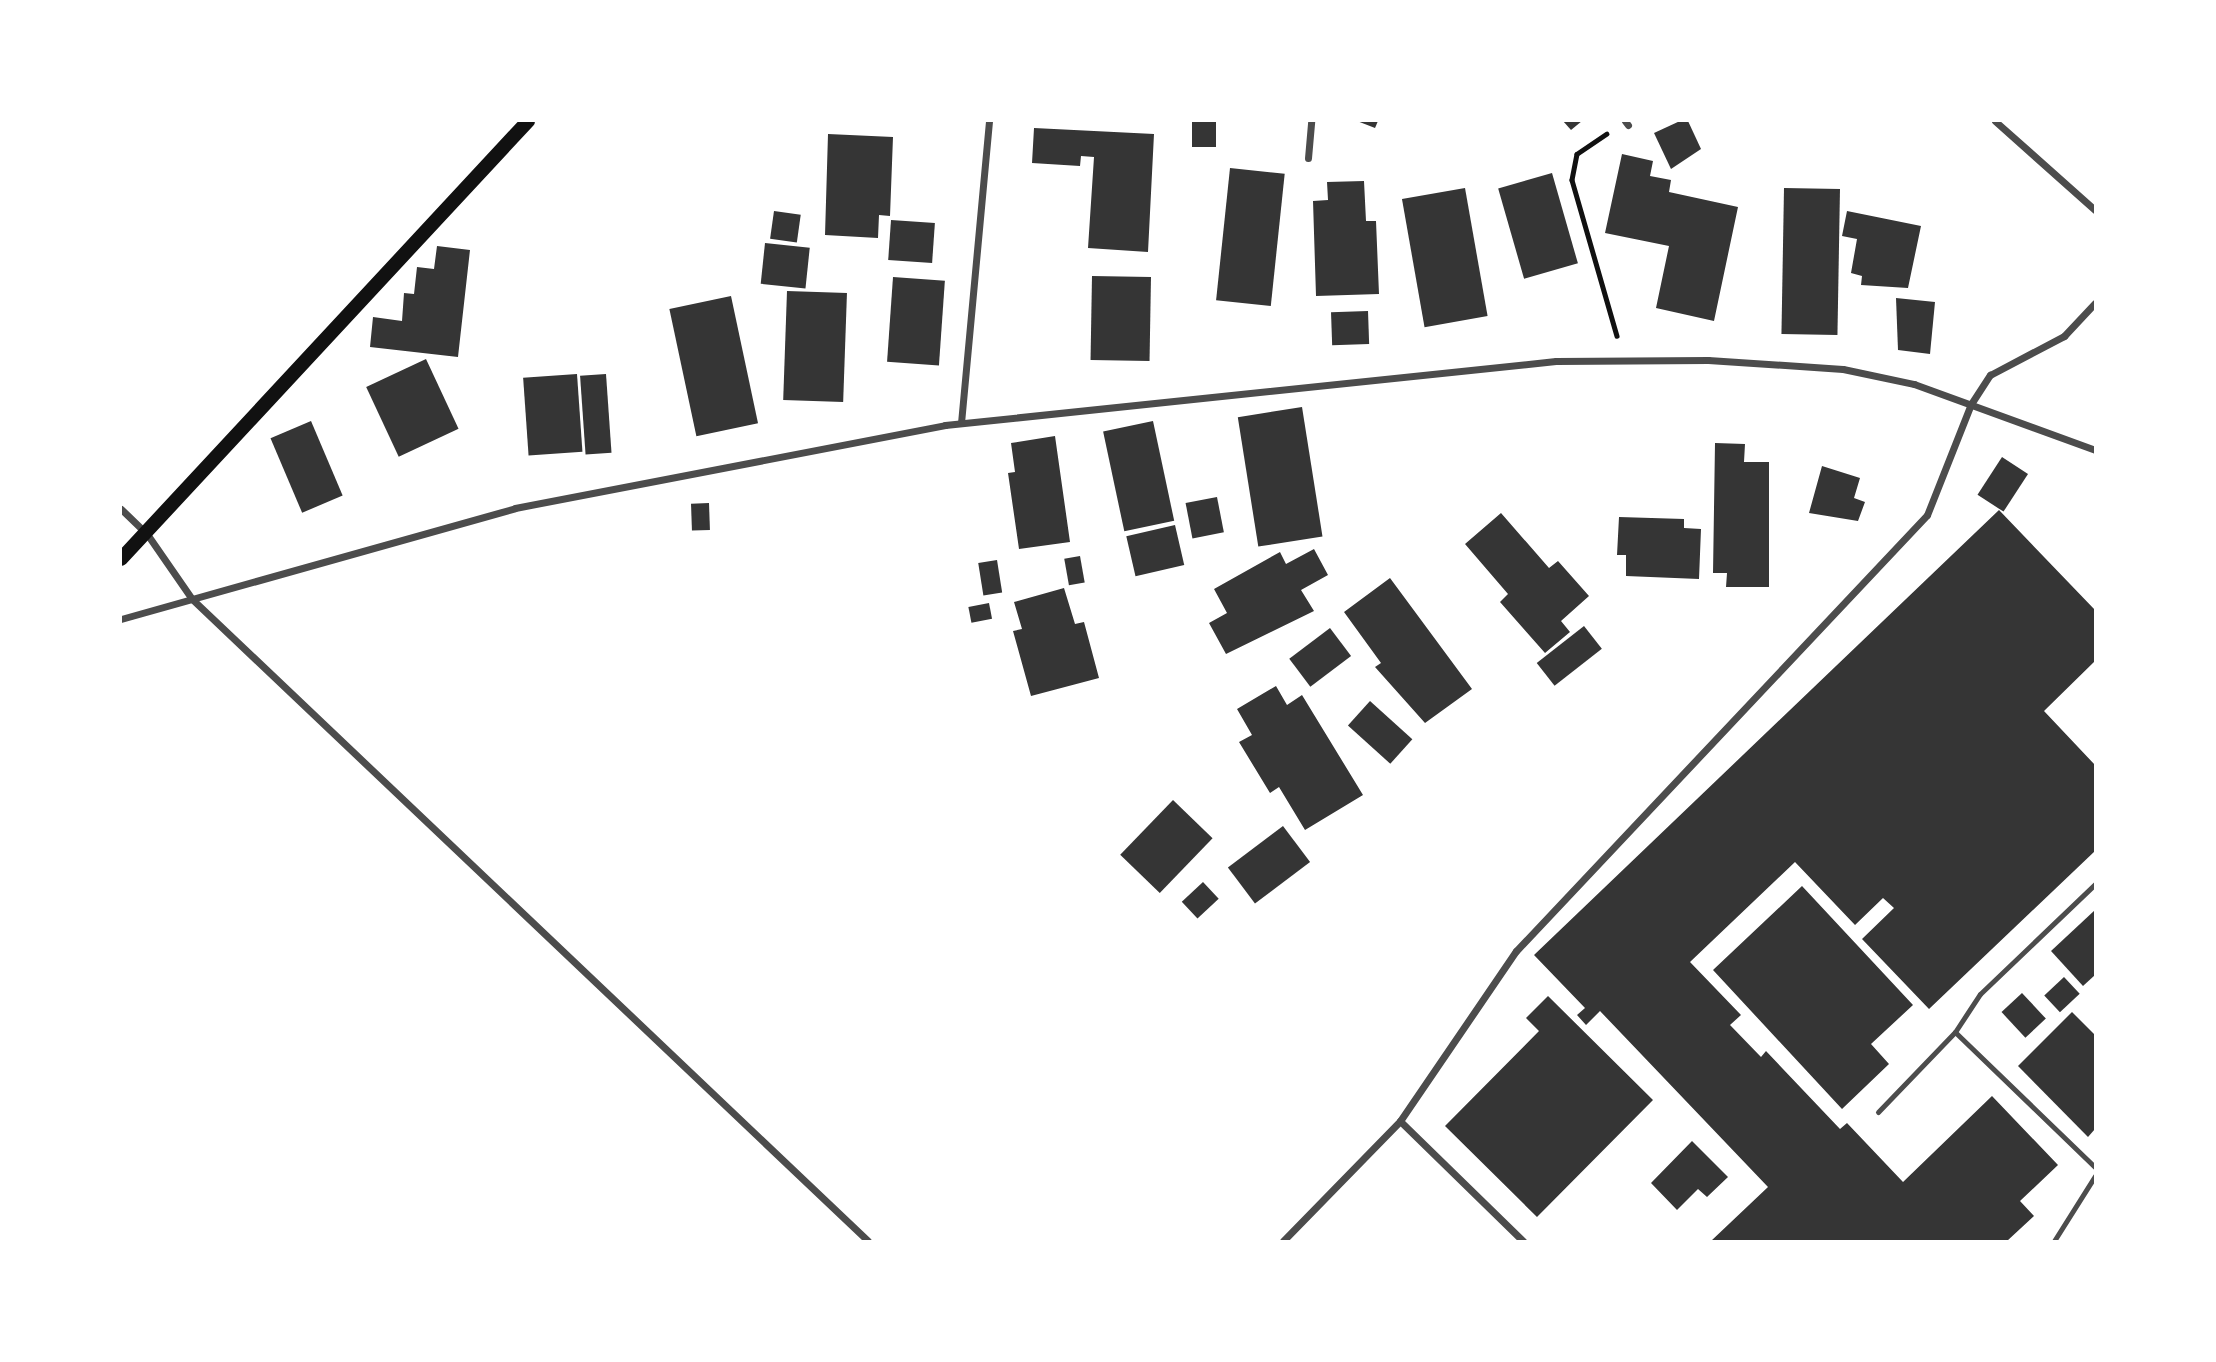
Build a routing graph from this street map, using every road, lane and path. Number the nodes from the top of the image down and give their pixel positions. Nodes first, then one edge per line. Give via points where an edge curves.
1 (528, 121) edge
2 (989, 121) edge
3 (1311, 121) edge
4 (1995, 121) edge
5 (1626, 123) edge
6 (1308, 158) dead end
7 (2095, 210) edge
8 (2095, 303) edge
9 (1624, 361) junction
10 (1970, 404) junction
11 (961, 423) junction
12 (2095, 450) edge
13 (121, 509) edge
14 (147, 534) junction
15 (121, 559) edge
16 (192, 599) junction
17 (121, 619) edge
18 (2095, 884) edge
19 (1955, 1032) junction
20 (1878, 1112) dead end
21 (1400, 1121) junction
22 (2095, 1167) edge
23 (2095, 1176) edge
24 (868, 1241) edge
25 (1283, 1241) edge
26 (1523, 1241) edge
27 (2054, 1241) edge

1 - 14 main road
2 - 11 street
3 - 6 street
4 - 7 street
5 - 9 path via 1577,154 1572,180
8 - 10 street via 2064,336 1990,375
9 - 10 street via 1843,369
9 - 11 street via 1556,361
10 - 12 street
10 - 21 street via 1927,515 1516,951
11 - 16 street via 515,508
13 - 14 street
14 - 15 main road
14 - 16 street
16 - 17 street
16 - 24 street
18 - 19 lane via 1980,993
19 - 20 lane
19 - 22 lane
21 - 25 street
21 - 26 street
23 - 27 lane

